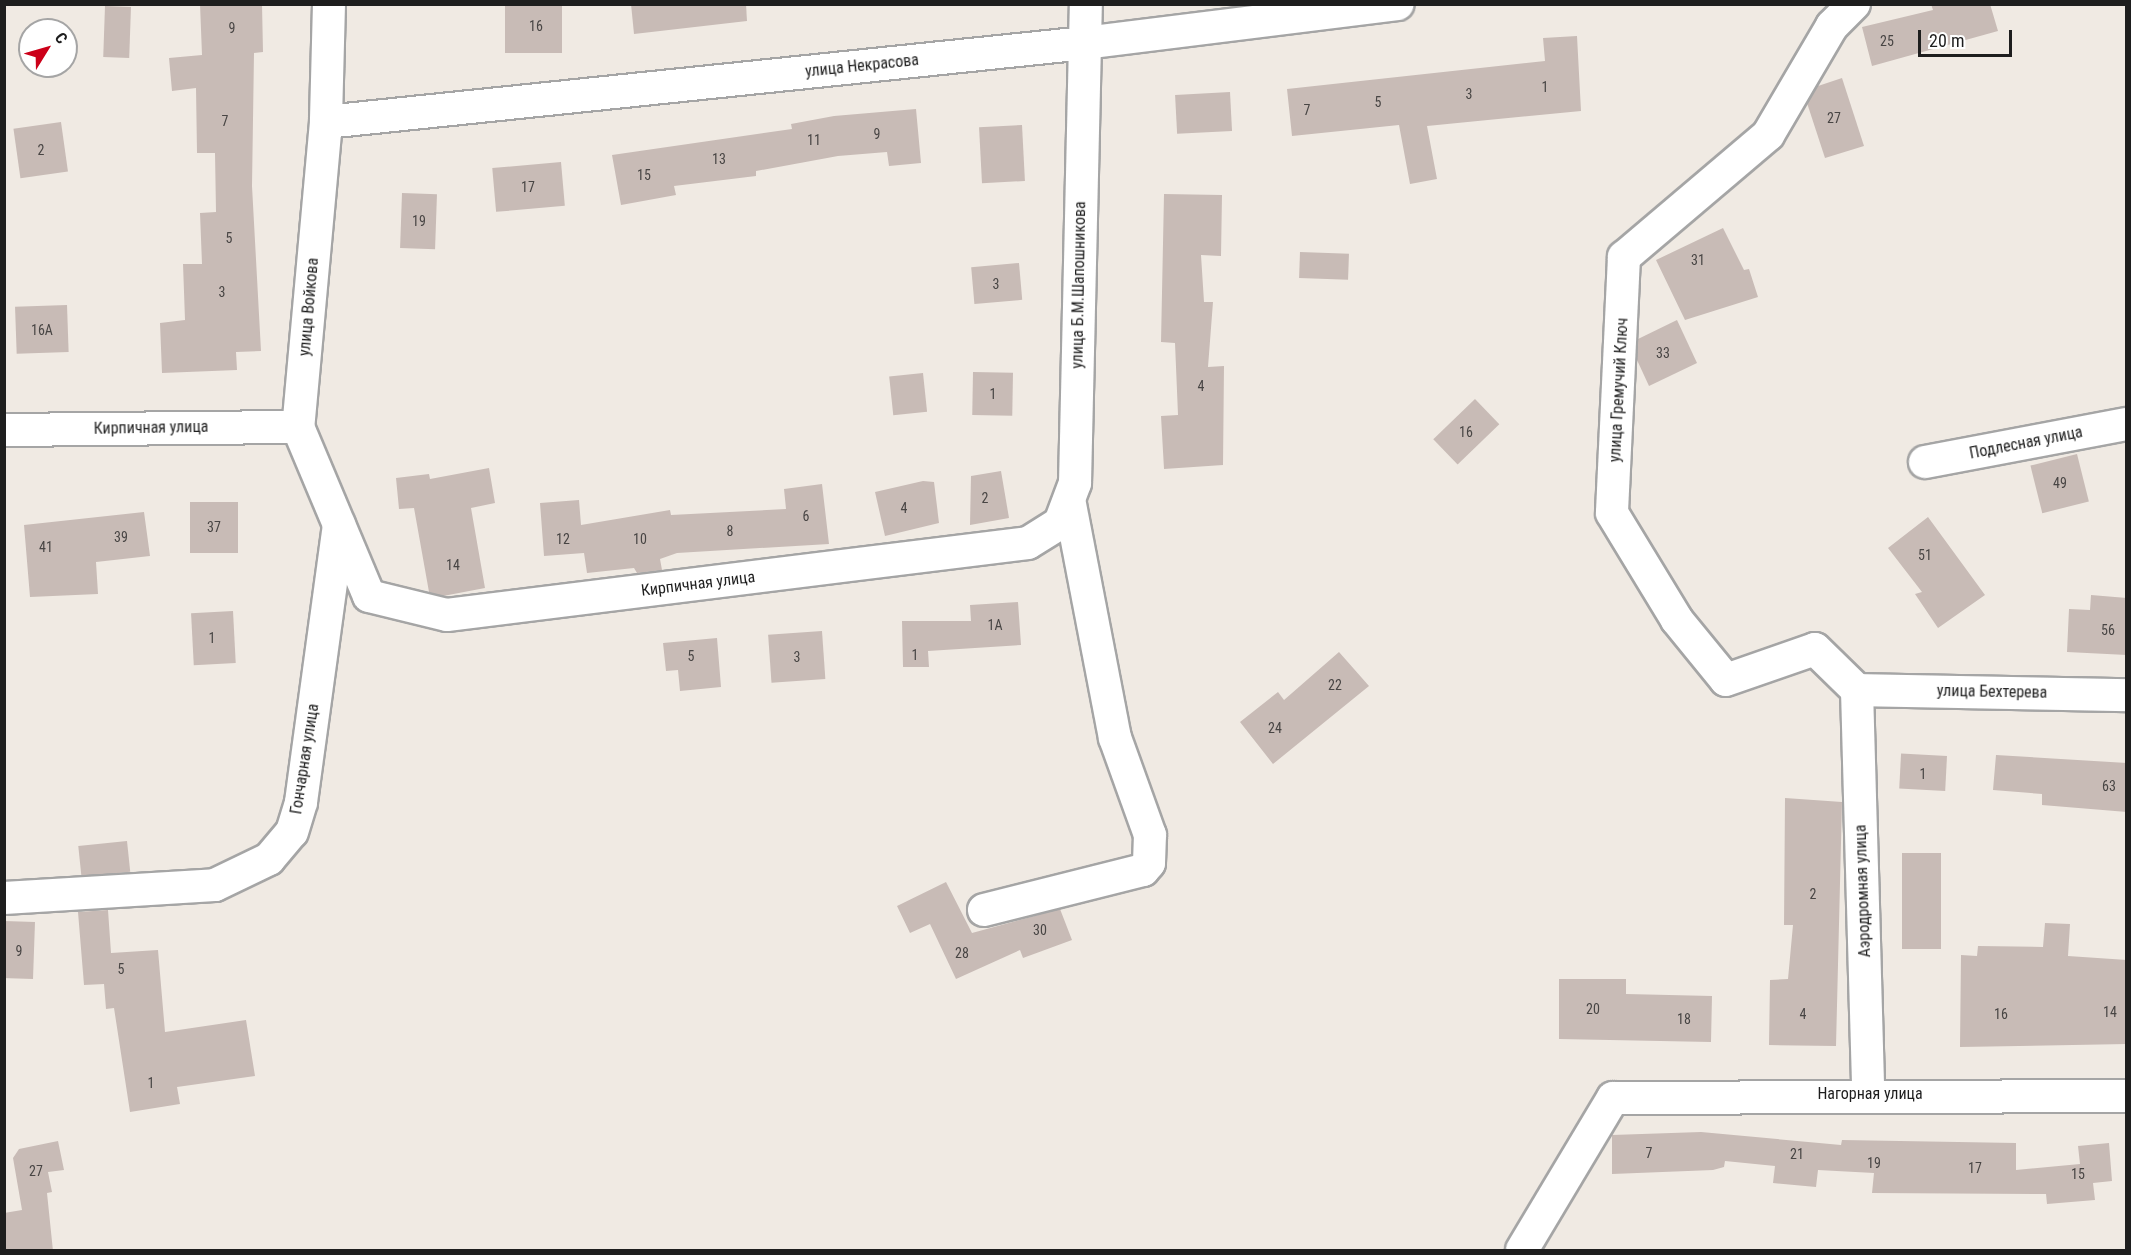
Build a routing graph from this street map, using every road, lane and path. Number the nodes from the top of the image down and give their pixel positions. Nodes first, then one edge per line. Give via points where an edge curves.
1 (329, 4) edge
2 (1086, 4) edge
3 (1398, 4) edge
4 (1854, 4) edge
5 (1086, 43) junction
6 (326, 122) junction
7 (2127, 424) edge
8 (298, 427) junction
9 (4, 430) edge
10 (1925, 462) dead end
11 (1070, 505) junction
12 (339, 524) junction
13 (369, 596) joint
14 (1857, 690) junction
15 (2127, 695) edge
16 (4, 898) edge
17 (984, 910) dead end
18 (1868, 1093) junction
19 (2127, 1096) edge
20 (1522, 1251) edge

1 - 6 street, улица Войкова
2 - 5 street, улица Б.М.Шапошникова
3 - 5 street, улица Некрасова
4 - 14 street, улица Гремучий Ключ via 1832,26 1768,135 1624,257 1612,513 1677,620 1726,680 1815,649
5 - 6 street, улица Некрасова
5 - 11 street, улица Б.М.Шапошникова
6 - 8 street, улица Войкова
7 - 10 street, Подлесная улица
8 - 9 street, Кирпичная улица
8 - 12 street, улица Войкова
11 - 13 street, Кирпичная улица via 1060,523 1028,543 447,615
11 - 17 street, улица Б.М.Шапошникова via 1115,738 1150,835 1149,863 1143,870
12 - 13 street, улица Войкова
12 - 16 street, Гончарная улица via 301,802 292,832 269,859 215,885
14 - 15 street, улица Бехтерева
14 - 18 street, Аэродромная улица
18 - 19 street, Нагорная улица
18 - 20 street, Нагорная улица via 1613,1098

